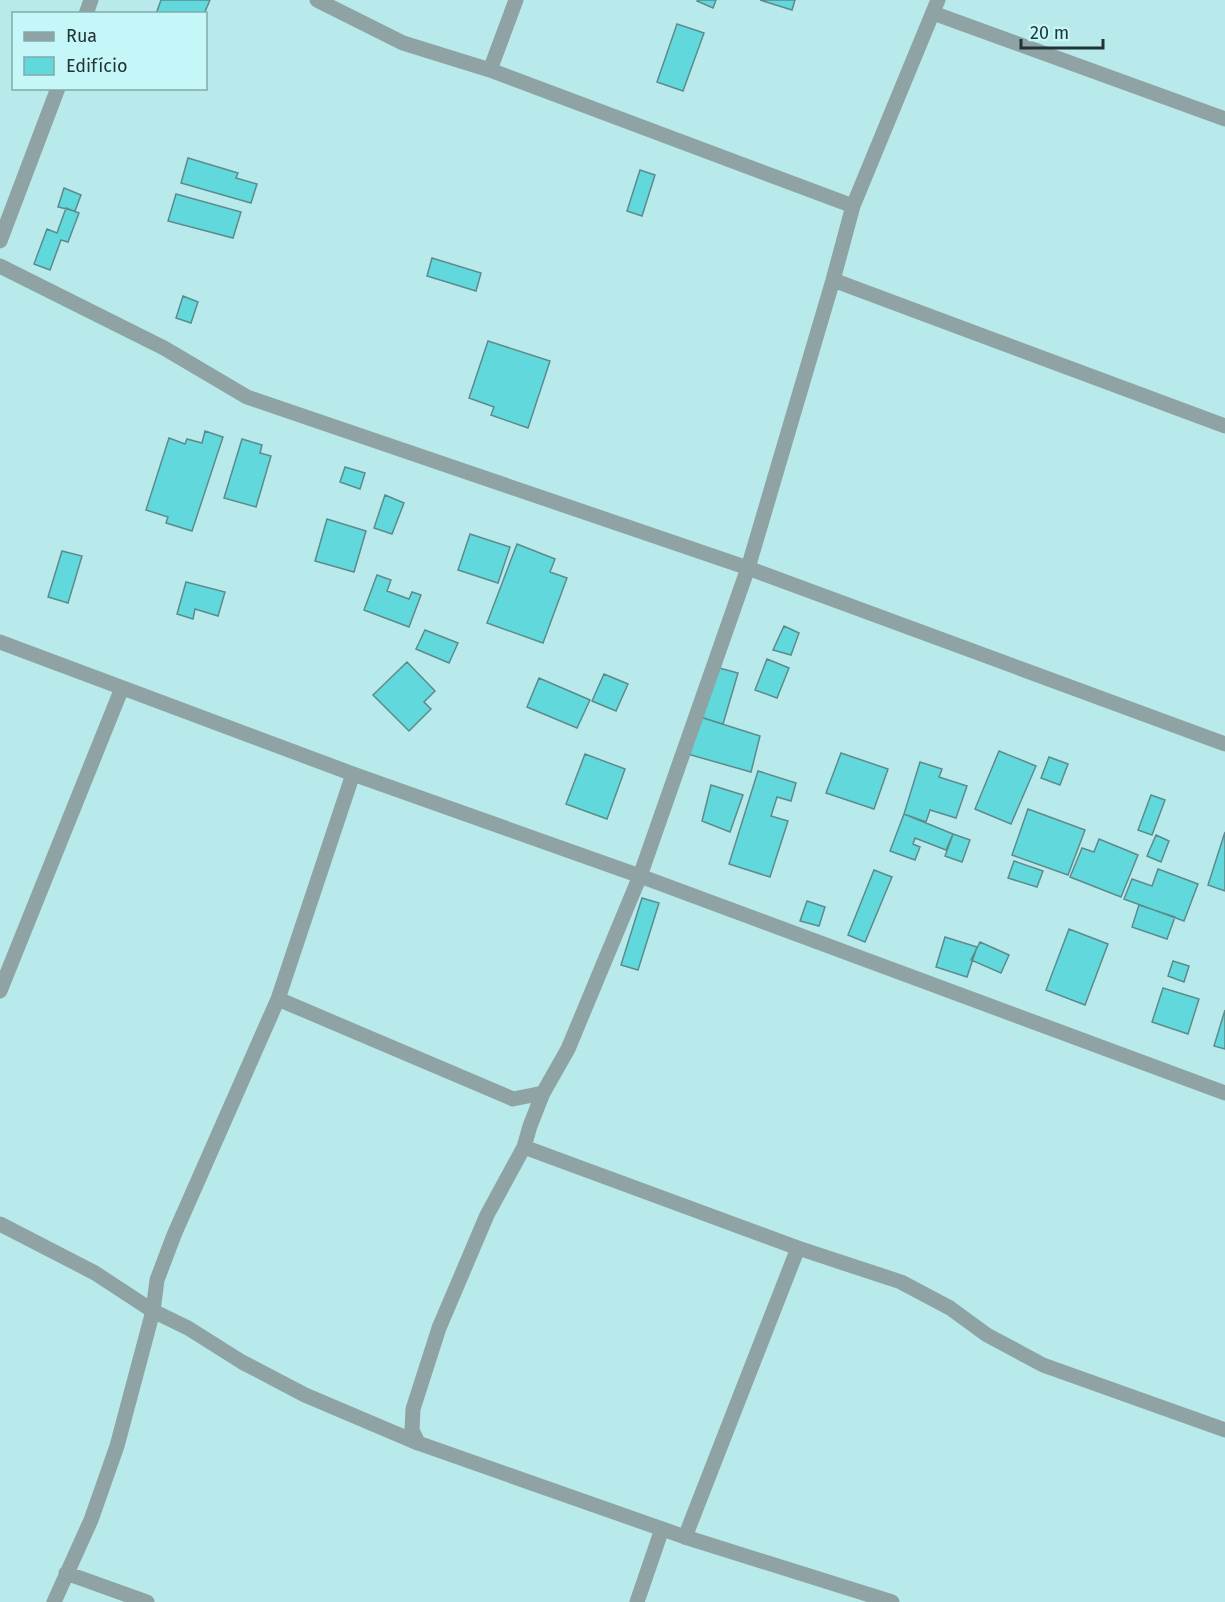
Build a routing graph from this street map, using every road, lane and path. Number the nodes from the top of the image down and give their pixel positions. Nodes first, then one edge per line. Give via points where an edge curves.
1 (317, 0) edge
2 (516, 0) edge
3 (936, 6) edge
4 (490, 70) junction
5 (57, 90) edge
6 (1225, 119) edge
7 (853, 206) junction
8 (0, 241) edge
9 (0, 266) edge
10 (833, 280) junction
11 (1225, 426) edge
12 (748, 568) junction
13 (0, 642) edge
14 (122, 688) junction
15 (1225, 744) edge
16 (353, 774) junction
17 (640, 876) junction
18 (0, 991) edge
19 (278, 999) junction
20 (543, 1093) junction
21 (1225, 1093) edge
22 (513, 1099) junction
23 (530, 1126) junction
24 (524, 1147) junction
25 (0, 1224) edge
26 (798, 1248) junction
27 (153, 1311) junction
28 (1225, 1430) edge
29 (418, 1443) junction
30 (662, 1529) junction
31 (685, 1537) junction
32 (66, 1573) junction
33 (54, 1602) edge
34 (147, 1602) edge
35 (637, 1602) edge
36 (892, 1602) edge

1 - 4 street via 403,43
2 - 4 street
3 - 6 street
3 - 7 street
4 - 7 street
5 - 8 street
7 - 10 street
9 - 12 street via 164,348 247,397
10 - 11 street
10 - 12 street
12 - 15 street
12 - 17 street
13 - 14 street
14 - 16 street
14 - 18 street
16 - 17 street
16 - 19 street
17 - 20 street via 568,1048
17 - 21 street
19 - 22 street
19 - 27 street via 174,1235 157,1281
20 - 22 street
20 - 23 street
22 - 23 street
23 - 24 street
24 - 26 street
24 - 29 street via 488,1215 439,1328 413,1409 412,1430
25 - 27 street via 96,1273
26 - 28 street via 901,1282 1043,1365
26 - 31 street
27 - 29 street via 305,1395
27 - 32 street via 117,1446 91,1520
29 - 30 street
30 - 31 street
30 - 35 street
31 - 36 street
32 - 33 street
32 - 34 street

